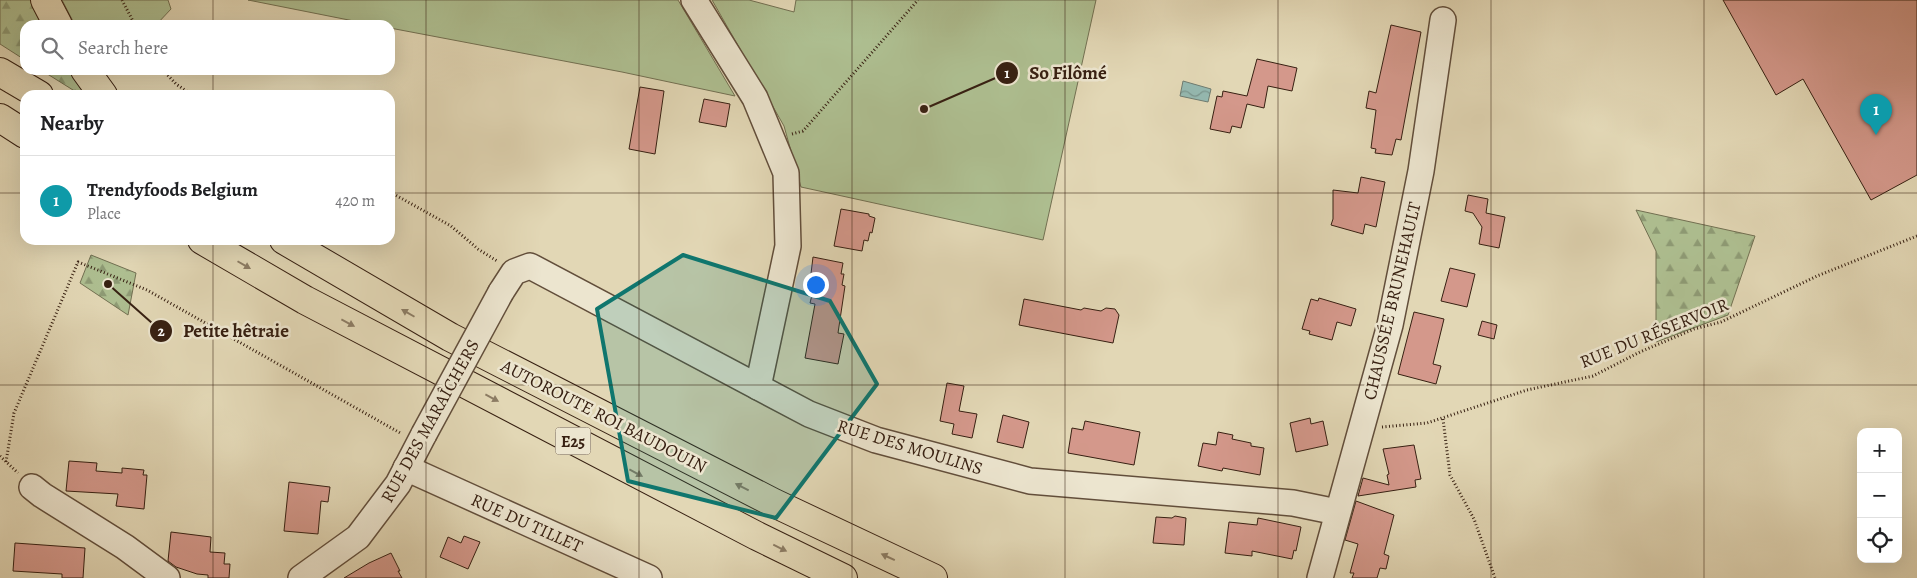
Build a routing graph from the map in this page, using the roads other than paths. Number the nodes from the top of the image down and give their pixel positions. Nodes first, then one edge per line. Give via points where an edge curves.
1 (45, 0) edge
2 (694, 0) edge
3 (55, 20) edge
4 (1443, 20) dead end
5 (0, 72) edge
6 (89, 75) edge
7 (31, 90) edge
8 (99, 90) edge
9 (211, 245) edge
10 (293, 245) edge
11 (508, 282) joint
12 (758, 387) junction
13 (415, 451) junction
14 (32, 487) dead end
15 (1337, 512) junction
16 (167, 578) edge
17 (302, 578) edge
18 (649, 578) edge
19 (843, 578) edge
20 (932, 578) edge
21 (1320, 578) edge

1 - 3 highway
2 - 12 street via 755,98 786,173 788,246
4 - 15 street, CHAUSSÉE BRUNEHAULT via 1419,181 1390,325
5 - 7 highway
6 - 8 highway
9 -> 19 highway, AUTOROUTE ROI BAUDOUIN / E25 via 313,305
20 -> 10 highway, AUTOROUTE ROI BAUDOUIN / E25 via 774,503 450,337
11 - 12 street, RUE DES MOULINS via 530,266
11 - 13 street, RUE DES MARAÎCHERS, bridge
12 - 15 street, RUE DES MOULINS via 809,414 876,440 1030,481 1293,503
13 - 17 street, RUE DES MARAÎCHERS via 398,484 358,537
13 - 18 street, RUE DU TILLET
14 - 16 street via 125,546
15 - 21 street, CHAUSSÉE BRUNEHAULT

